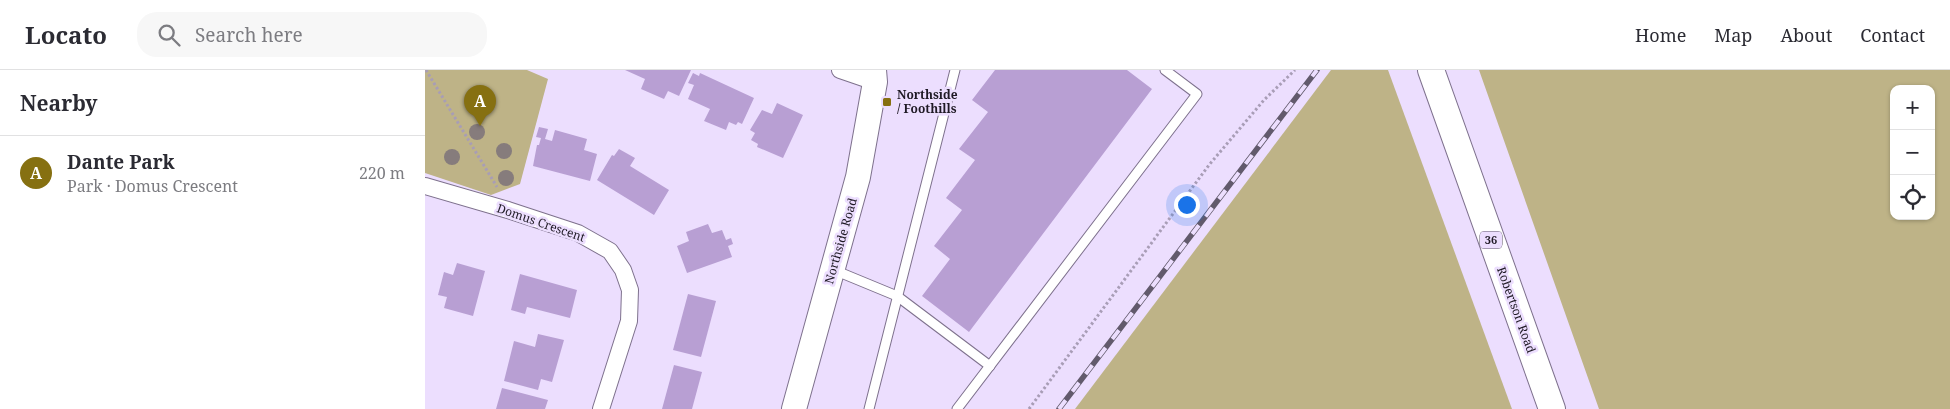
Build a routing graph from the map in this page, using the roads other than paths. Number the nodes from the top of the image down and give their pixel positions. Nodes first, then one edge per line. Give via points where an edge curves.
1 (839, 70) edge
2 (955, 70) edge
3 (1165, 70) edge
4 (1431, 70) edge
5 (875, 76) edge
6 (425, 186) edge
7 (833, 269) junction
8 (897, 296) junction
9 (990, 366) junction
10 (601, 409) edge
11 (794, 409) edge
12 (869, 409) edge
13 (957, 409) edge
14 (1552, 409) edge

1 - 5 street
2 - 8 lane
3 - 9 lane via 1197,94
4 - 14 main road, Robertson Road / 36
5 - 7 street, Northside Road via 858,177
6 - 10 street, Domus Crescent via 578,233 610,251 623,270 629,290 629,322
7 - 8 lane
7 - 11 street, Northside Road
8 - 9 lane
8 - 12 lane
9 - 13 lane

